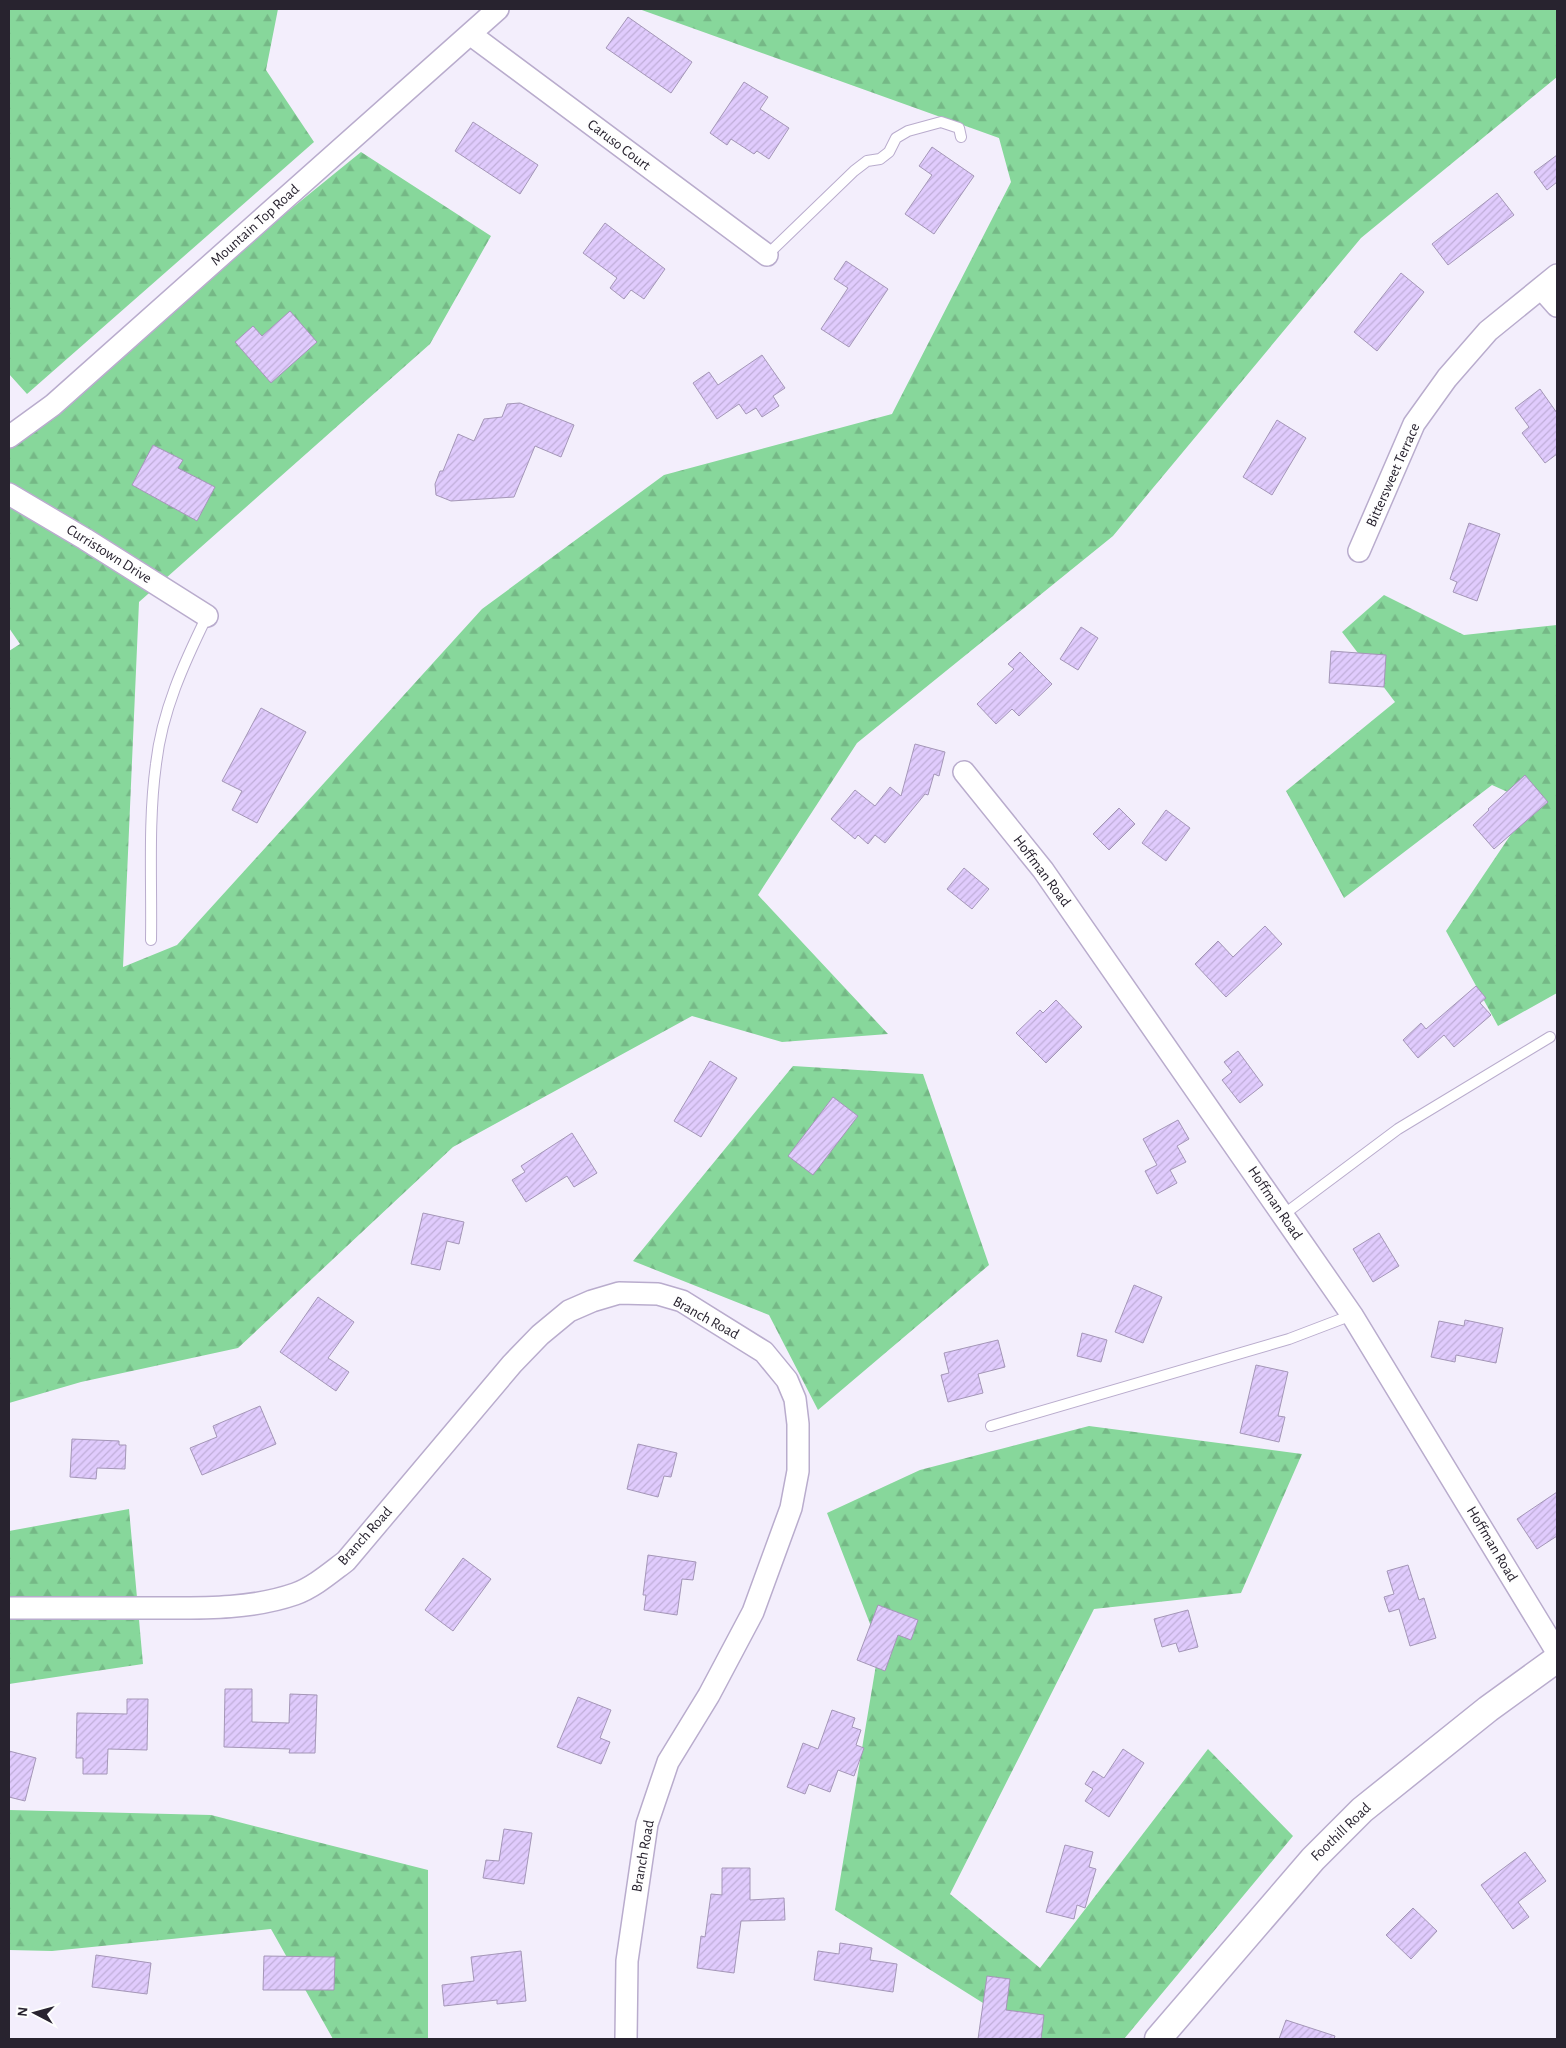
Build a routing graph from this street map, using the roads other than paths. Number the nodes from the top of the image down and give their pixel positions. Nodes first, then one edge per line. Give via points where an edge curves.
1 (498, 9) edge
2 (470, 34) junction
3 (961, 137) dead end
4 (767, 255) joint
5 (1549, 281) edge
6 (1557, 306) edge
7 (9, 438) edge
8 (9, 494) edge
9 (1359, 551) dead end
10 (207, 616) joint
11 (964, 772) dead end
12 (151, 940) dead end
13 (1550, 1037) dead end
14 (1283, 1215) junction
15 (1352, 1314) junction
16 (991, 1426) dead end
17 (9, 1608) edge
18 (1557, 1652) edge
19 (1557, 1659) edge
20 (626, 2039) edge
21 (1158, 2039) edge

1 - 2 street, Mountain Top Road
2 - 4 street, Caruso Court
2 - 7 street, Mountain Top Road via 53,405
3 - 4 lane via 959,128 941,122 908,131 896,138 889,152 880,159 867,161 854,171
5 - 6 street
5 - 9 street, Bittersweet Terrace via 1488,331 1447,378 1414,424
8 - 10 street, Curristown Drive
10 - 12 lane via 183,666 166,713 156,764
11 - 14 street, Hoffman Road via 1043,870
13 - 14 lane via 1398,1128
14 - 15 street, Hoffman Road
15 - 16 lane via 1289,1339
15 - 18 street, Hoffman Road
17 - 20 street, Branch Road via 238,1606 296,1593 346,1561 512,1364 569,1311 592,1301 619,1293 658,1294 682,1301 764,1352 787,1380 795,1399 798,1471 790,1508 753,1612 709,1695 668,1762 647,1824 627,1961
19 - 21 street, Foothill Road via 1488,1709 1362,1810 1313,1859

